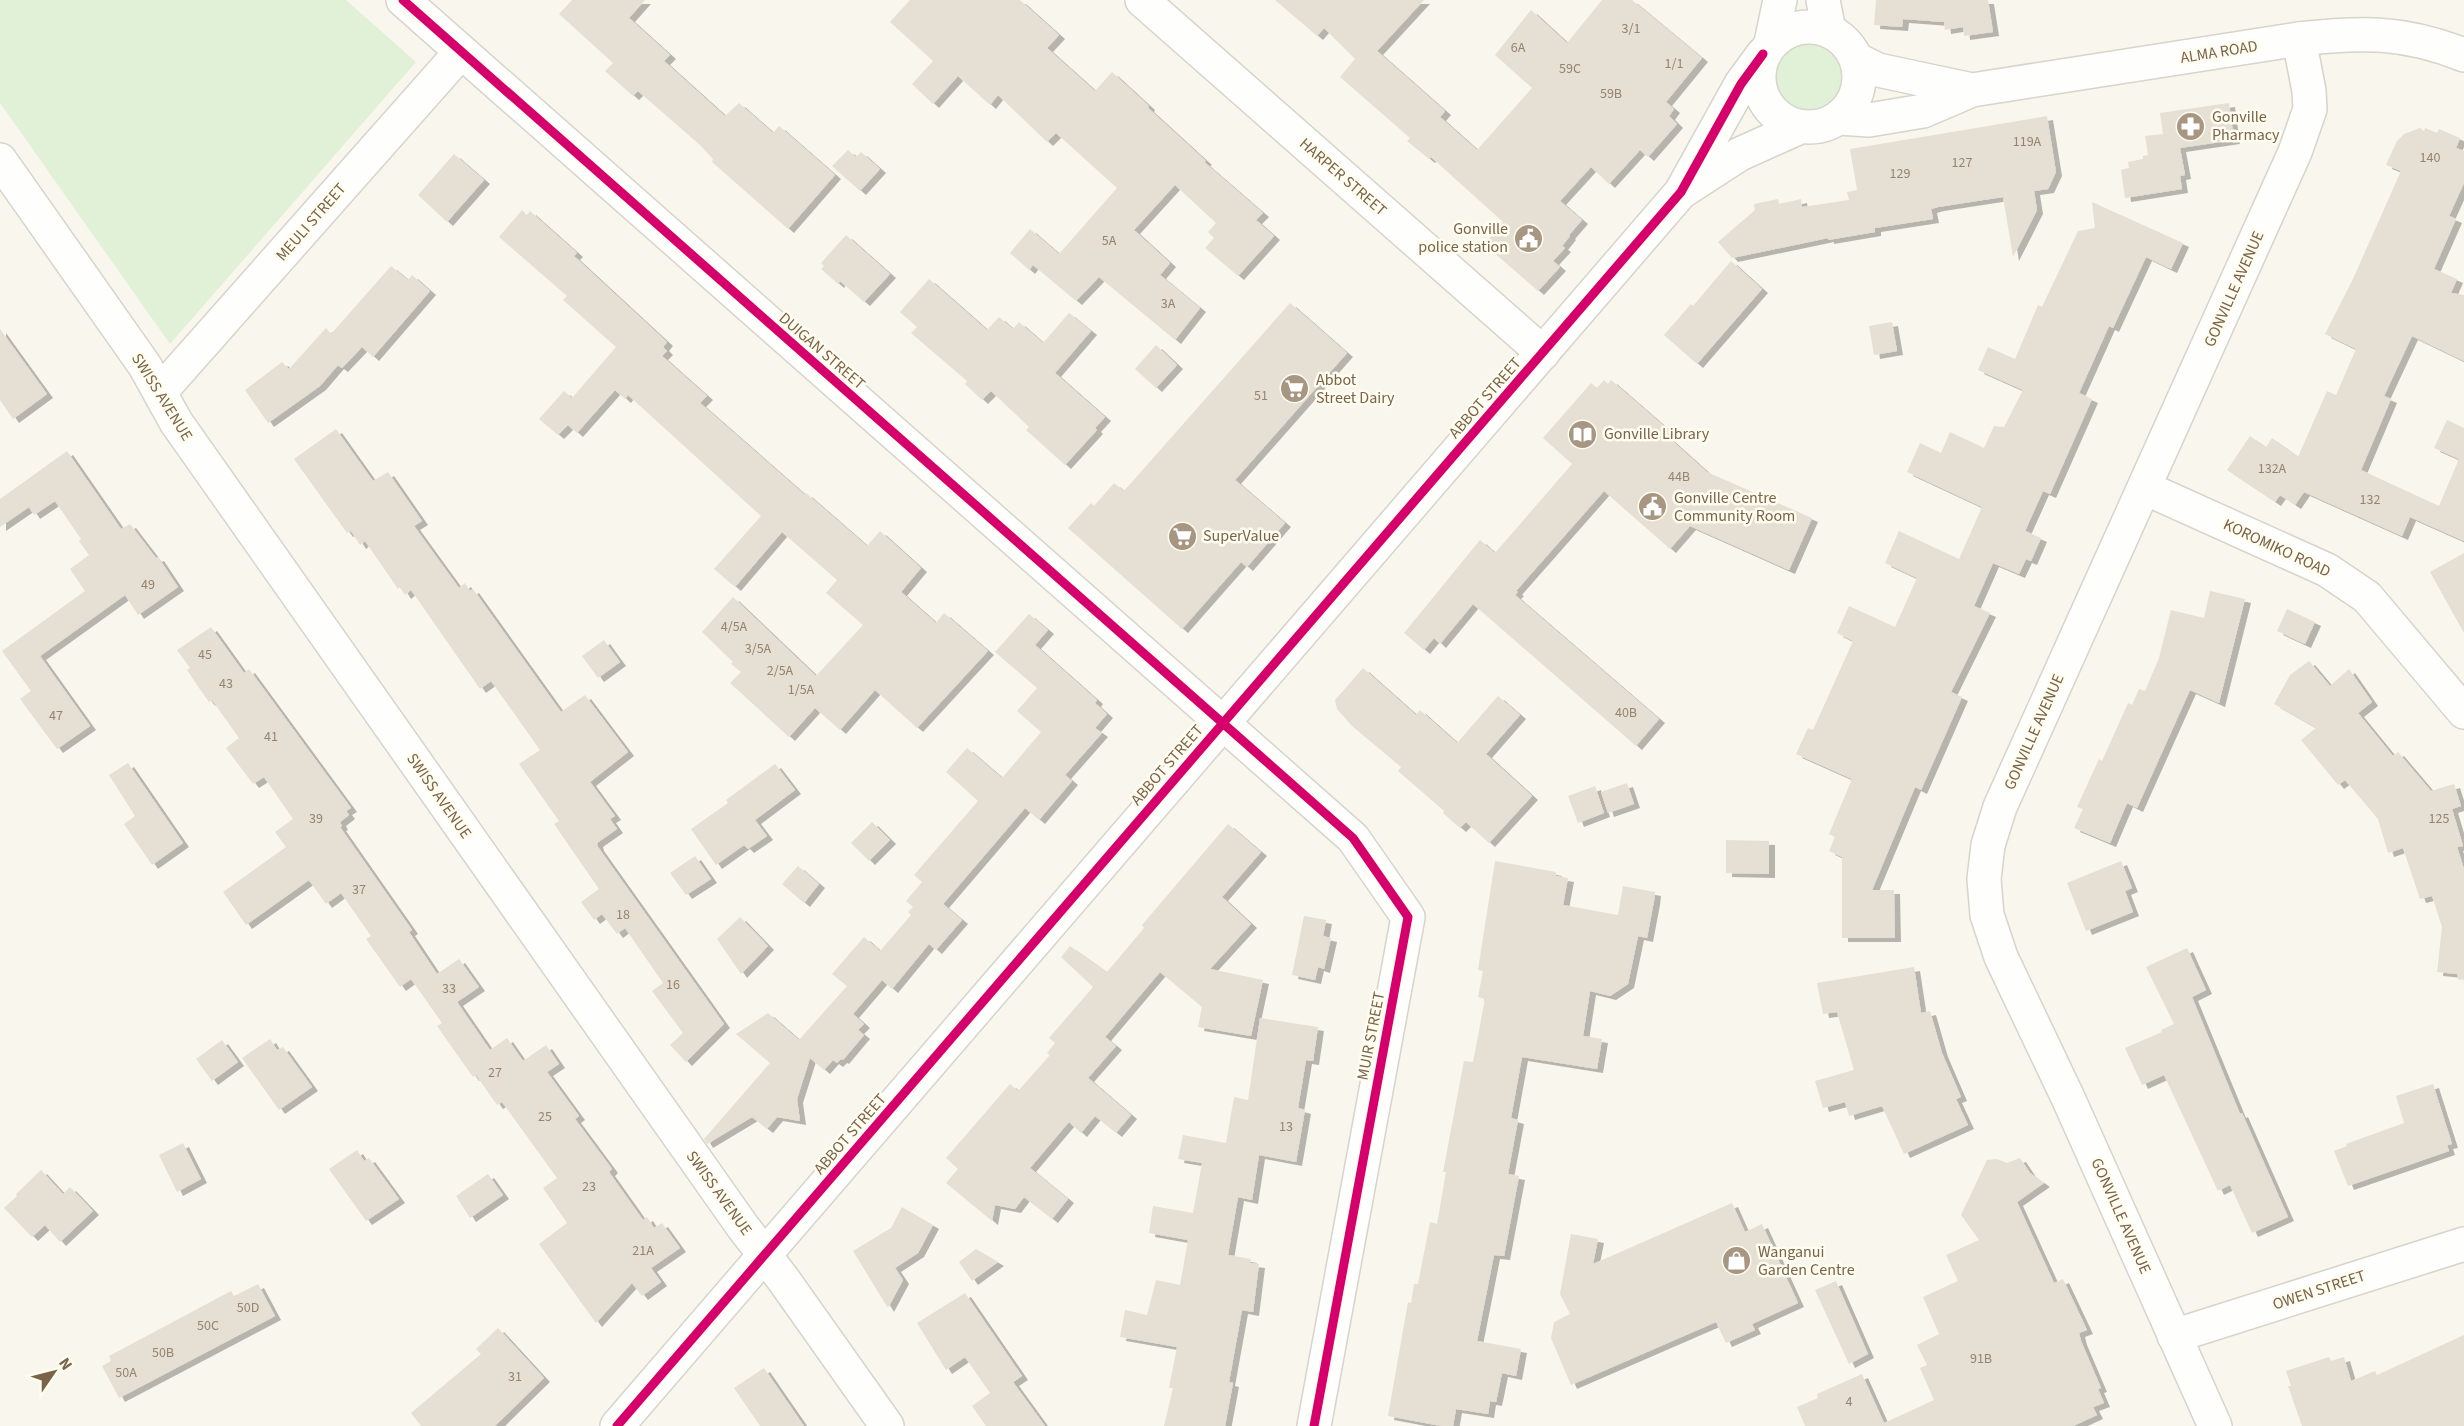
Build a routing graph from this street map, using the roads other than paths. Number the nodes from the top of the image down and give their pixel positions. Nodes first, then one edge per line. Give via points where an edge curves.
1 (403, 0) edge
2 (1142, 0) edge
3 (1780, 0) edge
4 (1826, 16) edge
5 (2299, 39) junction
6 (1767, 48) junction
7 (461, 52) junction
8 (2464, 55) edge
9 (1856, 59) junction
10 (1972, 90) junction
11 (1838, 118) junction
12 (1800, 127) junction
13 (0, 160) edge
14 (1681, 192) junction
15 (1543, 353) junction
16 (160, 392) junction
17 (2145, 488) junction
18 (2464, 712) edge
19 (1222, 724) junction
20 (2464, 1244) edge
21 (765, 1255) junction
22 (2174, 1336) junction
23 (617, 1426) edge
24 (887, 1426) edge
25 (1314, 1426) edge
26 (2215, 1426) edge

1 - 7 street, DUIGAN STREET
2 - 15 street, HARPER STREET
3 - 6 street
4 - 6 street via 1814,27 1799,27 1783,34
4 - 9 street
5 - 8 street, ALMA ROAD via 2381,34 2413,38
5 - 10 street, ALMA ROAD
5 - 17 street, GONVILLE AVENUE via 2309,91 2306,123
6 - 12 street via 1758,70 1763,99 1785,122
6 - 14 street, ABBOT STREET via 1741,84
7 - 16 street, MEULI STREET
7 - 19 street, DUIGAN STREET
9 - 10 street, ALMA ROAD via 1878,69
9 - 11 street via 1857,92
10 - 11 street, ALMA ROAD via 1923,111 1869,120
11 - 12 street
12 - 14 street, ABBOT STREET via 1740,154
13 - 16 street, SWISS AVENUE
14 - 15 street, ABBOT STREET
15 - 19 street, ABBOT STREET
16 - 21 street, SWISS AVENUE via 176,422
17 - 18 street, KOROMIKO ROAD via 2327,570 2367,597
17 - 22 street, GONVILLE AVENUE via 2000,807 1988,845 1984,879 1987,915 2001,957
19 - 21 street, ABBOT STREET
19 - 25 street, MUIR STREET via 1353,838 1408,917
20 - 22 street, OWEN STREET
21 - 23 street, ABBOT STREET
21 - 24 street, SWISS AVENUE
22 - 26 street, GONVILLE AVENUE

